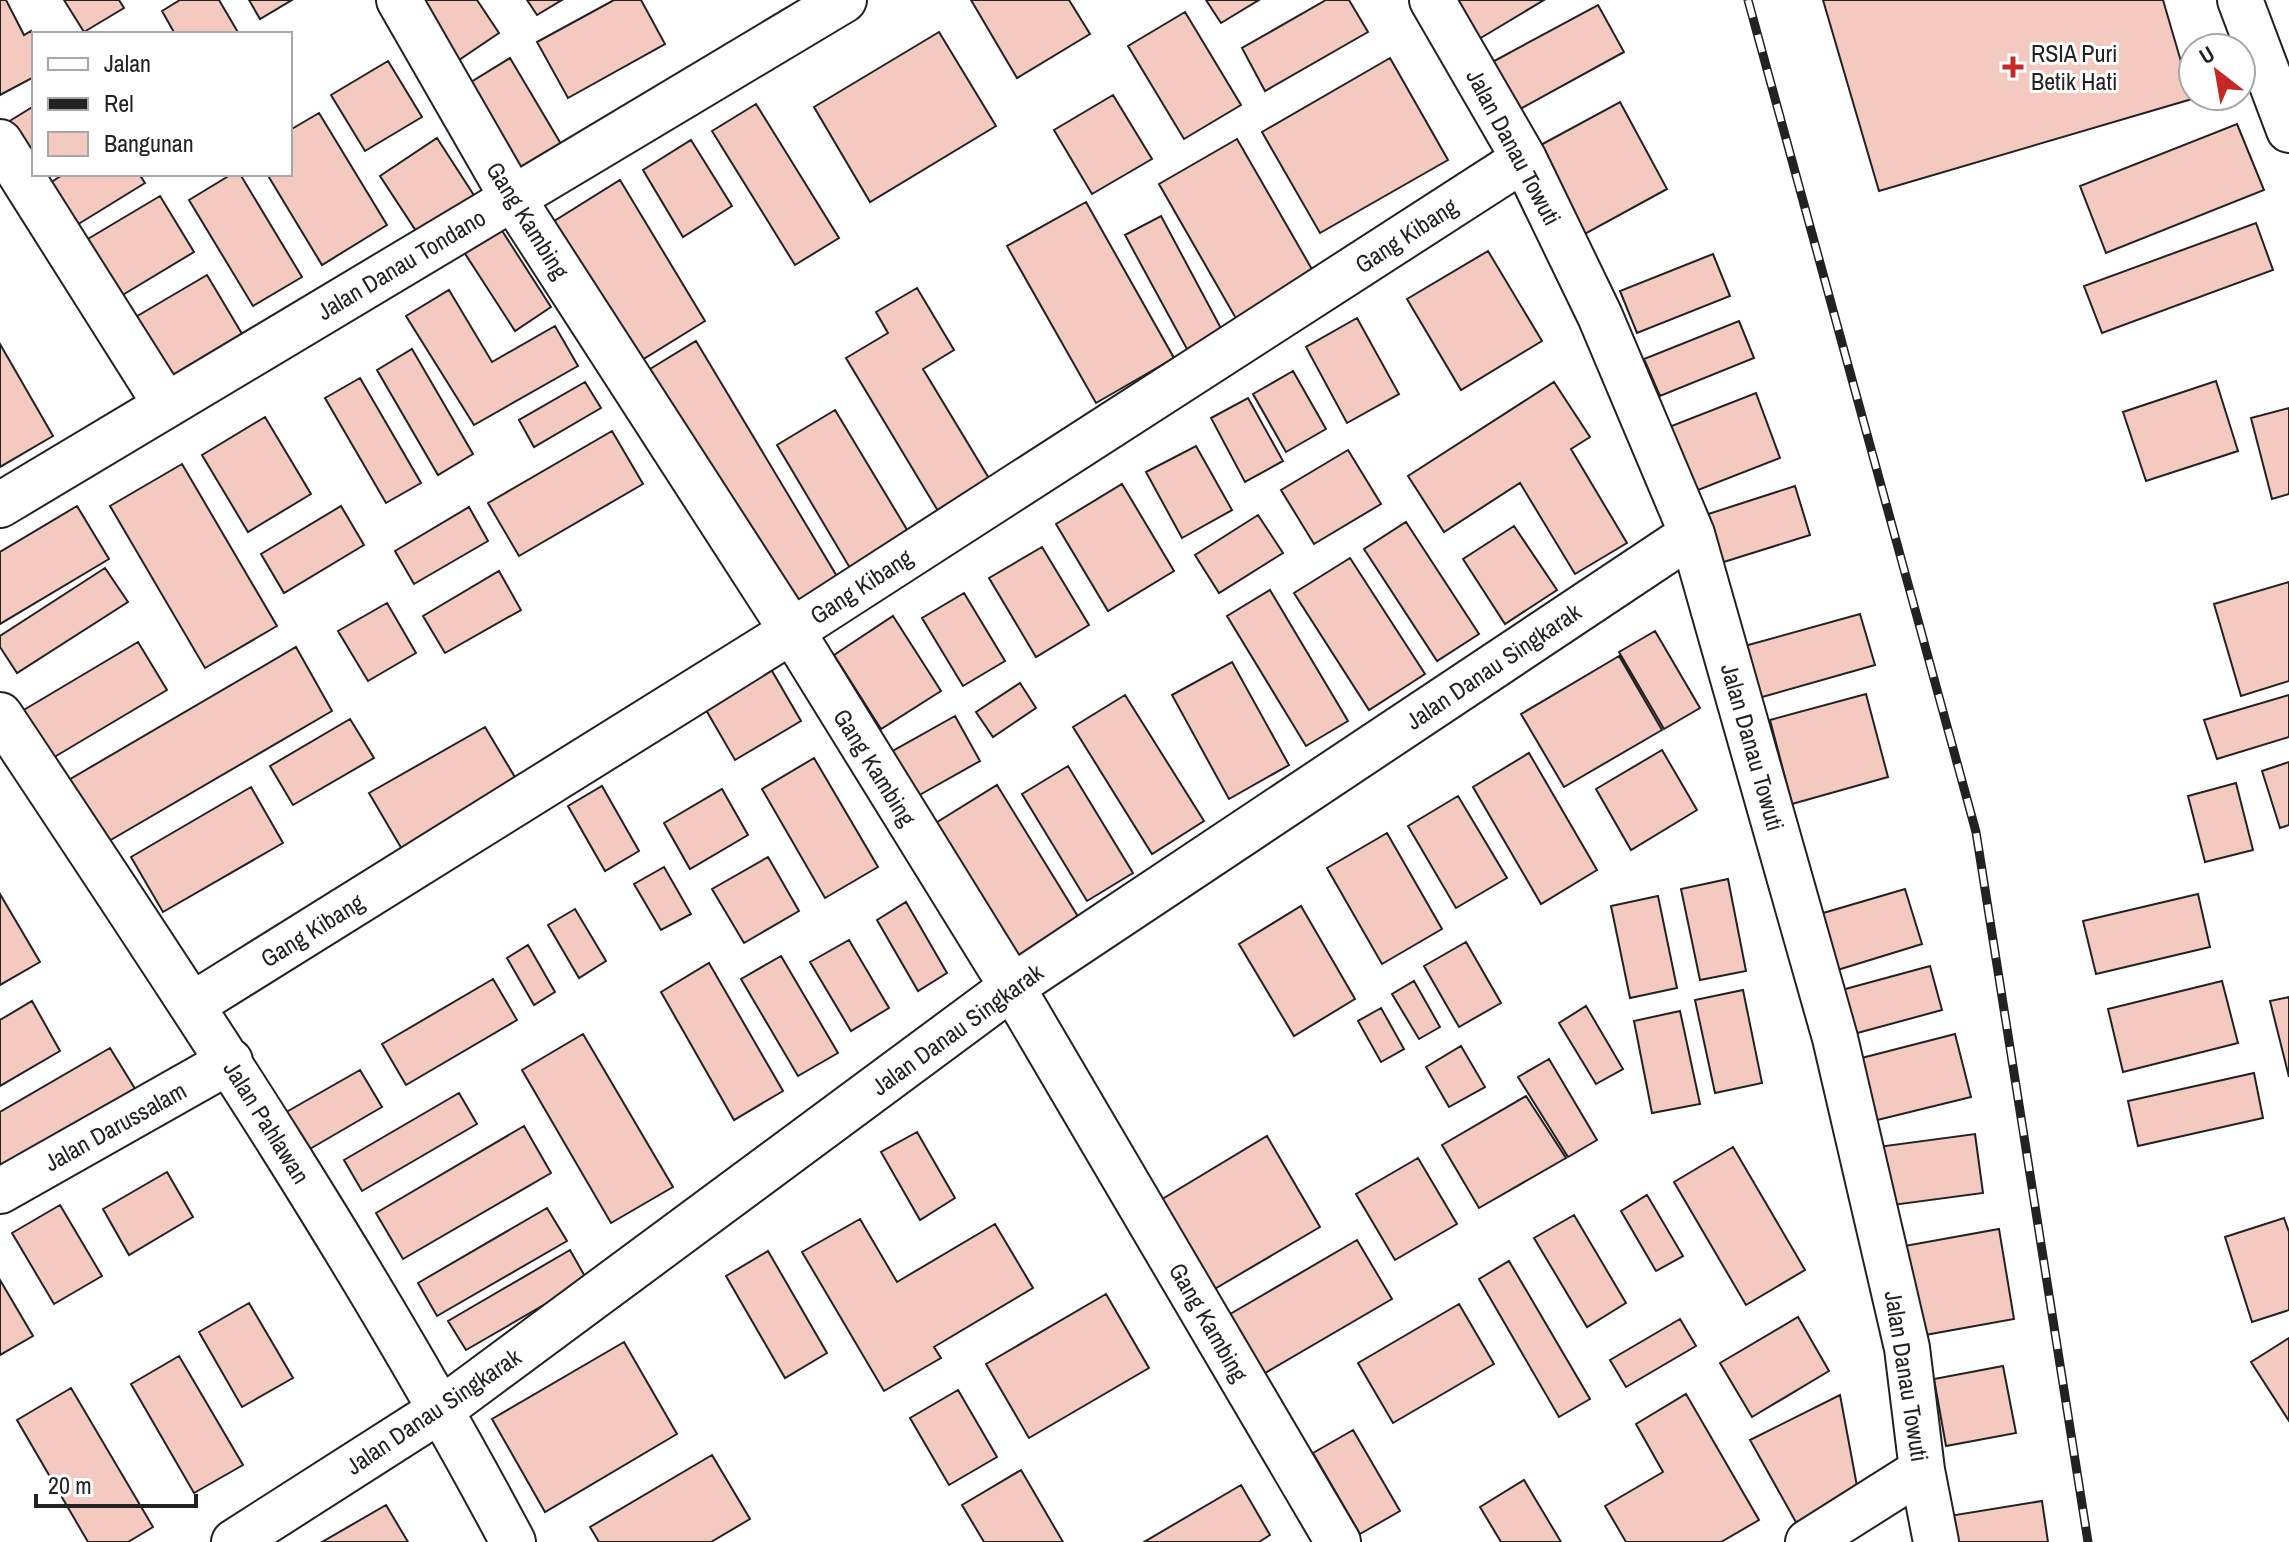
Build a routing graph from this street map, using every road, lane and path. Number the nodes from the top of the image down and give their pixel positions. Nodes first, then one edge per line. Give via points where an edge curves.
1 (399, 0) edge
2 (844, 0) edge
3 (1432, 0) edge
4 (2240, 0) edge
5 (2289, 130) edge
6 (0, 142) edge
7 (1524, 159) junction
8 (512, 197) junction
9 (166, 405) junction
10 (0, 505) edge
11 (1692, 534) junction
12 (792, 631) junction
13 (0, 715) edge
14 (1012, 987) junction
15 (192, 1005) junction
16 (230, 1061) junction
17 (0, 1191) edge
18 (442, 1409) junction
19 (1922, 1470) junction
20 (234, 1542) edge
21 (513, 1542) edge
22 (1338, 1542) edge
23 (1808, 1542) edge
24 (1936, 1542) edge

1 - 8 street, Gang Kambing
2 - 8 street, Jalan Danau Tondano
3 - 7 street, Jalan Danau Towuti
4 - 5 street
6 - 9 street
7 - 11 street, Jalan Danau Towuti via 1600,316
7 - 12 street, Gang Kibang
8 - 9 street, Jalan Danau Tondano
8 - 12 street, Gang Kambing
9 - 10 street, Jalan Danau Tondano
11 - 14 street, Jalan Danau Singkarak
11 - 19 street, Jalan Danau Towuti via 1835,1038 1907,1348
12 - 14 street, Gang Kambing
12 - 15 street, Gang Kibang
13 - 15 street, Jalan Pahlawan
14 - 18 street, Jalan Danau Singkarak
14 - 22 street, Gang Kambing
15 - 16 street, Jalan Pahlawan
16 - 17 street, Jalan Darussalam
16 - 18 street, Jalan Pahlawan
18 - 20 street, Jalan Danau Singkarak
18 - 21 street, Jalan Pahlawan
19 - 23 street
19 - 24 street, Jalan Danau Towuti

